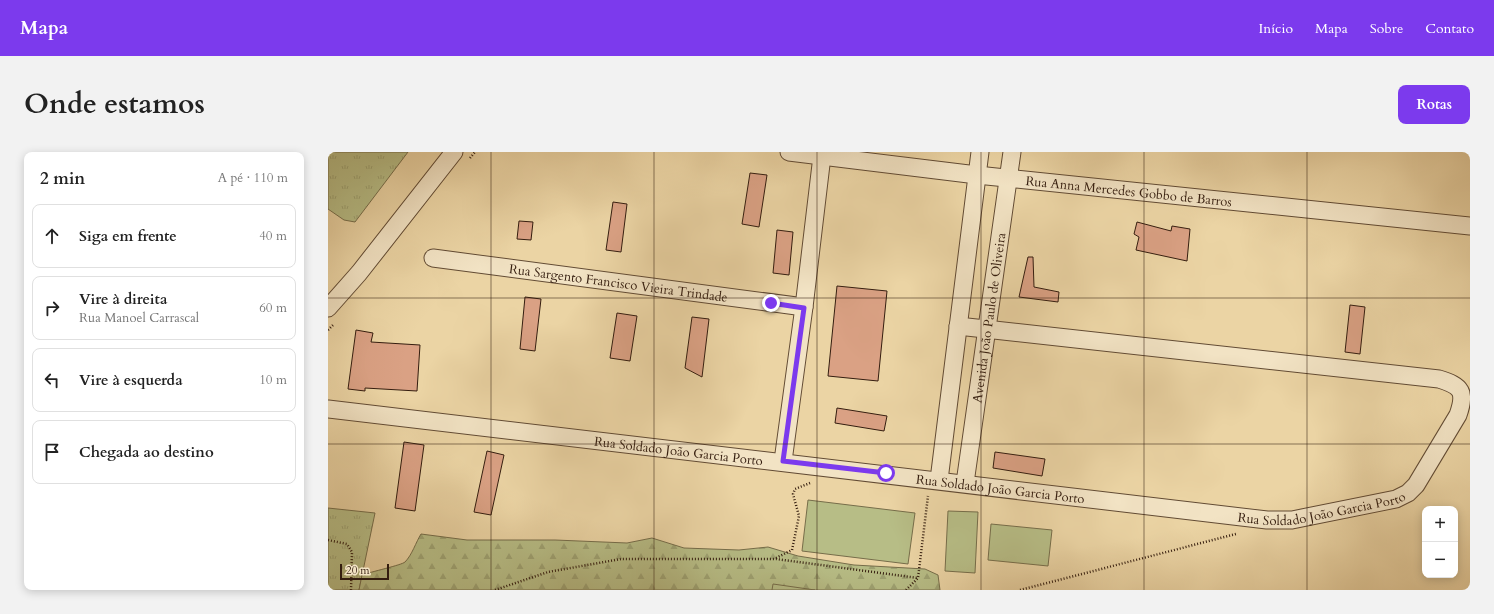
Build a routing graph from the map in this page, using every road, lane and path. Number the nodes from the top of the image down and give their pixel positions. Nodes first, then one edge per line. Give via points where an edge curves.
1 (454, 152) edge
2 (789, 152) edge
3 (980, 152) edge
4 (1012, 152) edge
5 (822, 156) junction
6 (977, 175) junction
7 (1008, 178) junction
8 (1470, 226) edge
9 (433, 258) dead end
10 (328, 308) edge
11 (804, 308) junction
12 (958, 326) junction
13 (986, 330) junction
14 (328, 408) edge
15 (783, 461) junction
16 (935, 479) junction
17 (817, 480) dead end
18 (965, 483) junction
19 (1239, 533) dead end
20 (328, 540) edge
21 (776, 559) junction
22 (918, 578) junction
23 (351, 590) edge
24 (495, 590) edge
25 (906, 590) edge
26 (1020, 590) edge

1 - 10 street via 359,273
2 - 5 street, Rua Anna Mercedes Gobbo de Barros
3 - 6 street, Avenida João Paulo de Oliveira
4 - 7 street, Avenida João Paulo de Oliveira
5 - 6 street, Rua Anna Mercedes Gobbo de Barros
5 - 11 street
6 - 7 street, Rua Anna Mercedes Gobbo de Barros
6 - 12 street, Avenida João Paulo de Oliveira
7 - 8 street, Rua Anna Mercedes Gobbo de Barros
7 - 13 street, Avenida João Paulo de Oliveira
9 - 11 street, Rua Sargento Francisco Vieira Trindade
11 - 15 street
12 - 13 street, Rua Soldado João Garcia Porto
12 - 16 street, Avenida João Paulo de Oliveira
13 - 18 street, Avenida João Paulo de Oliveira
13 - 18 street, Rua Soldado João Garcia Porto via 1439,379 1458,387 1462,393 1462,402 1458,415 1416,485 1396,499 1292,520 1267,520
14 - 15 street, Rua Soldado João Garcia Porto
15 - 16 street, Rua Soldado João Garcia Porto
16 - 18 street, Rua Soldado João Garcia Porto
16 - 22 path
17 - 21 path via 795,489 793,494 799,516 794,545 792,550
19 - 26 path
20 - 23 path via 346,544 352,552
21 - 22 path
21 - 24 path via 621,559 548,572
22 - 25 path

